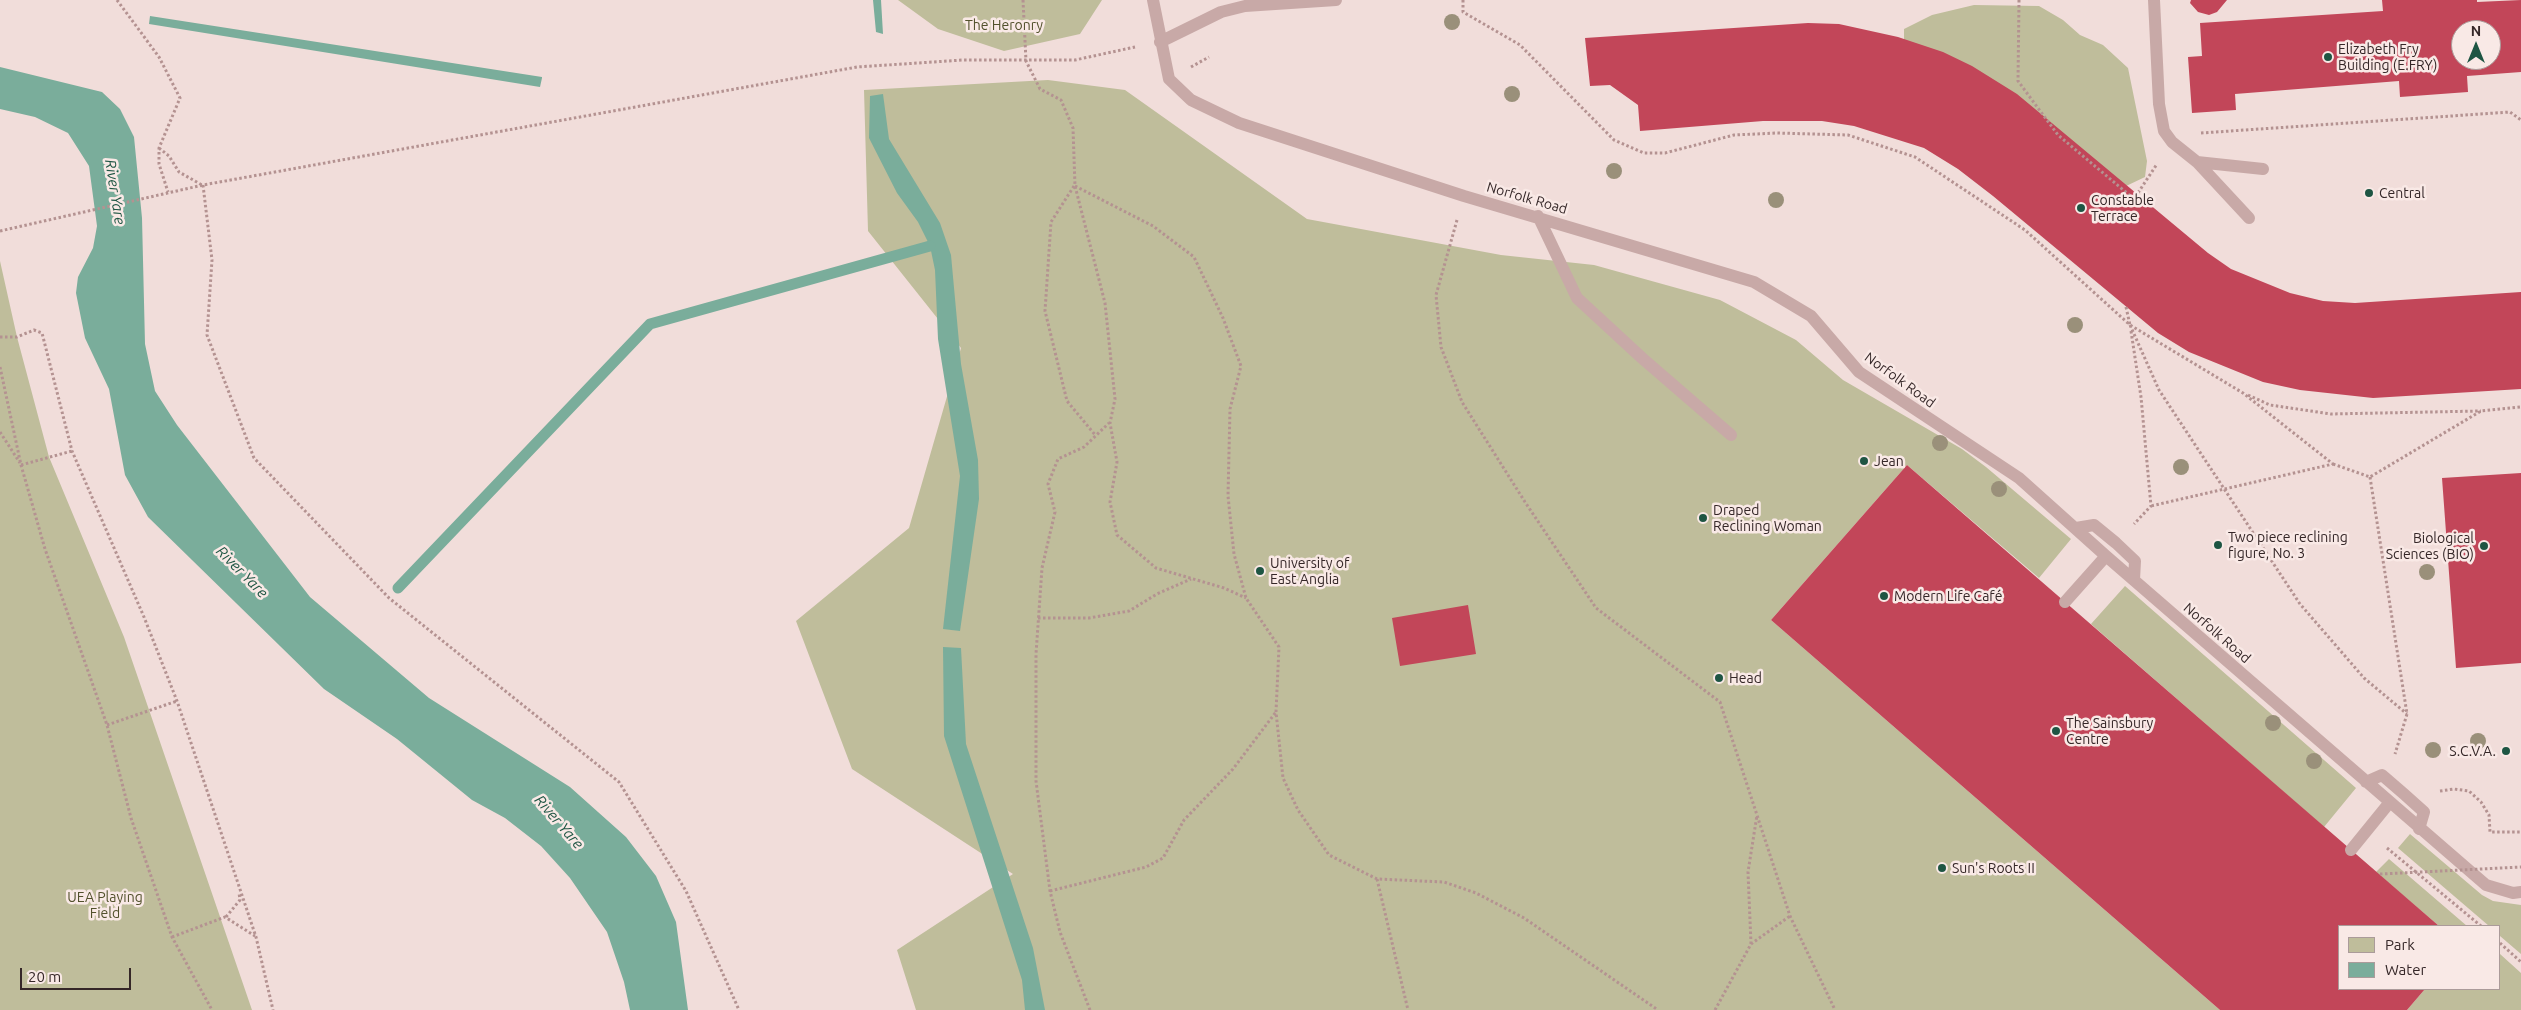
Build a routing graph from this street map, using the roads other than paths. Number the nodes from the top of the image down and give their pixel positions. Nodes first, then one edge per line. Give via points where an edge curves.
1 (1153, 0) edge
2 (1336, 0) edge
3 (2154, 0) edge
4 (1160, 42) junction
5 (2197, 162) junction
6 (2263, 169) dead end
7 (1538, 216) junction
8 (2249, 218) dead end
9 (1731, 435) dead end
10 (2076, 528) junction
11 (2106, 556) junction
12 (2134, 580) junction
13 (2065, 602) dead end
14 (2366, 782) junction
15 (2390, 802) junction
16 (2419, 829) junction
17 (2352, 850) dead end
18 (2521, 892) edge

1 - 4 lane, Norfolk Road
2 - 4 lane via 1245,6 1220,12
3 - 5 lane via 2159,104 2164,130 2172,142
4 - 7 lane, Norfolk Road via 1169,79 1191,100 1239,123 1464,196
5 - 6 lane
5 - 8 lane
7 - 9 lane via 1577,298
7 - 10 lane, Norfolk Road via 1754,282 1811,316 1859,372 2019,478
10 - 11 lane, Norfolk Road
10 - 12 lane via 2094,525 2116,542 2135,561
11 - 12 lane, Norfolk Road
11 - 13 lane
12 - 14 lane, Norfolk Road
14 - 15 lane, Norfolk Road
14 - 16 lane via 2382,775 2404,794 2424,812
15 - 16 lane, Norfolk Road
15 - 17 lane
16 - 18 lane, Norfolk Road via 2486,885 2513,893

